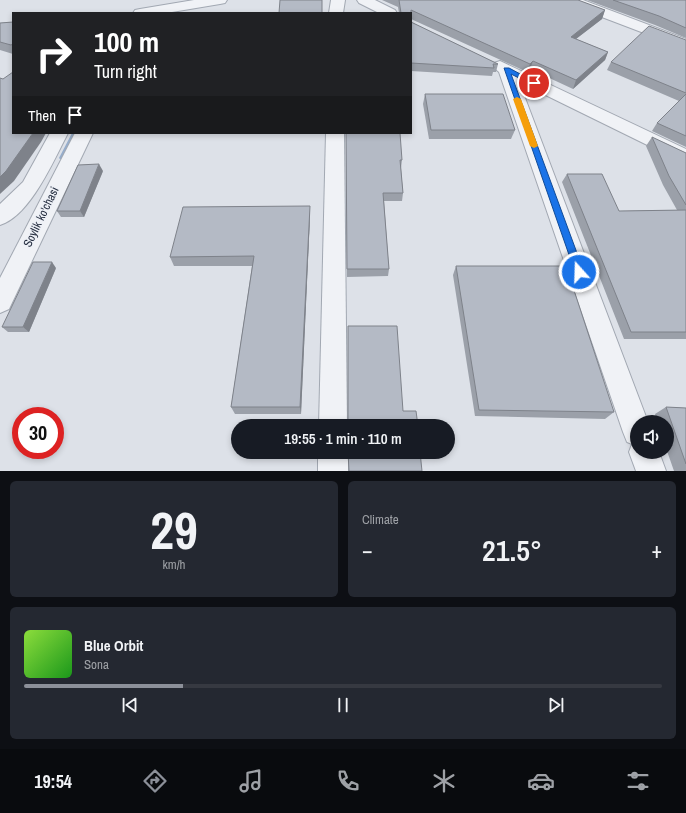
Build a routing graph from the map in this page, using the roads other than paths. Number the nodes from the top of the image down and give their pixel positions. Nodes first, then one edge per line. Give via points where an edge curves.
1 (144, 0) edge
2 (220, 0) edge
3 (338, 0) edge
4 (364, 0) edge
5 (570, 0) edge
6 (133, 12) edge
7 (146, 12) edge
8 (336, 12) edge
9 (388, 12) edge
10 (686, 44) edge
11 (486, 59) edge
12 (506, 69) junction
13 (58, 134) edge
14 (83, 134) edge
15 (335, 134) edge
16 (686, 157) edge
17 (30, 187) junction
18 (56, 187) junction
19 (0, 217) edge
20 (0, 302) edge
21 (631, 415) edge
22 (333, 419) edge
23 (333, 459) edge
24 (647, 459) edge
25 (333, 471) edge
26 (651, 471) edge

1 - 6 street
2 - 7 street
3 - 8 street
4 - 9 street
5 - 10 street
11 - 12 street
12 - 16 street
12 - 21 street
13 - 17 street
14 - 18 street, Soylik ko'chasi
15 - 22 street
17 - 18 street
17 - 19 street
18 - 20 street, Soylik ko'chasi
23 - 25 street
24 - 26 street

